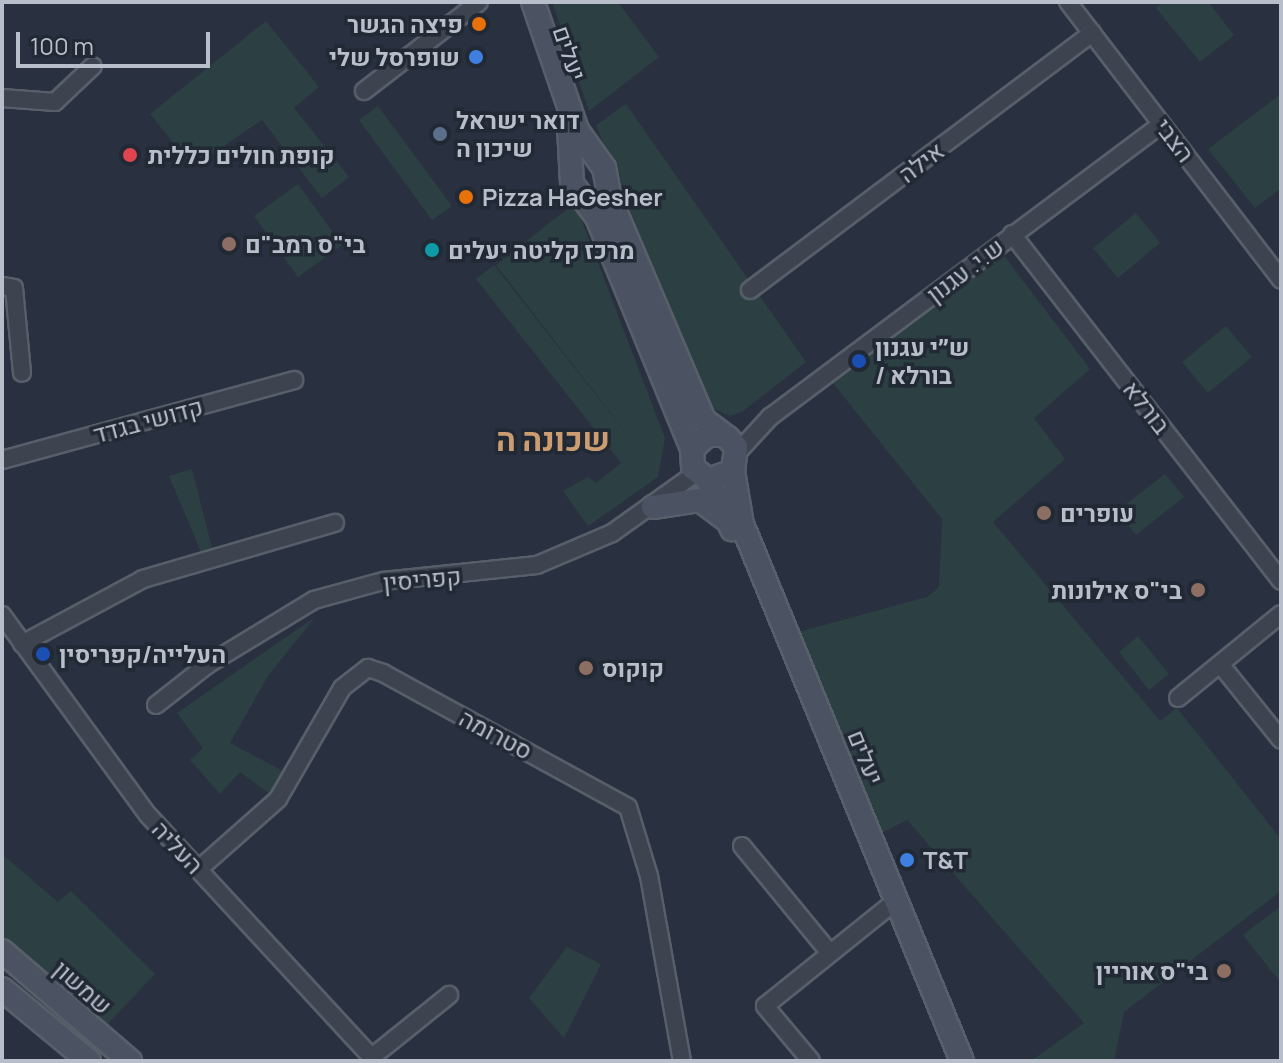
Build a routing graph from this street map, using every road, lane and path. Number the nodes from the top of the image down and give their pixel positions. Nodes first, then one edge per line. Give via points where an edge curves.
1 (479, 2) edge
2 (525, 2) edge
3 (533, 2) edge
4 (1068, 2) edge
5 (1092, 33) junction
6 (93, 66) dead end
7 (364, 91) dead end
8 (2, 98) edge
9 (1162, 124) junction
10 (574, 167) junction
11 (602, 171) junction
12 (582, 193) junction
13 (1012, 234) junction
14 (1281, 280) edge
15 (2, 286) edge
16 (750, 290) dead end
17 (22, 373) dead end
18 (294, 380) dead end
19 (692, 449) junction
20 (730, 449) junction
21 (2, 460) edge
22 (702, 476) junction
23 (653, 507) junction
24 (335, 523) dead end
25 (729, 523) junction
26 (1281, 581) edge
27 (1281, 614) edge
28 (2, 615) edge
29 (22, 644) junction
30 (1220, 664) junction
31 (1178, 698) dead end
32 (156, 705) dead end
33 (1281, 740) edge
34 (742, 846) dead end
35 (199, 869) junction
36 (888, 907) junction
37 (2, 951) edge
38 (829, 952) junction
39 (2, 989) edge
40 (449, 995) dead end
41 (102, 1037) junction
42 (83, 1059) edge
43 (374, 1059) edge
44 (130, 1061) edge
45 (682, 1061) edge
46 (811, 1061) edge
47 (951, 1061) edge
48 (962, 1061) edge

1 - 7 street
2 - 10 street, יעלים via 570,131
3 - 11 street, יעלים via 577,130
4 - 5 street, הצבי
5 - 9 street, הצבי
5 - 16 street, אילה
6 - 8 street via 55,102
9 - 13 street, ש.י. עגנון
9 - 14 street, הצבי
10 - 11 street
10 - 12 street, יעלים via 572,184
11 - 12 street via 598,192
11 - 20 street, יעלים via 704,420
12 - 19 street via 686,423
13 - 20 street, ש.י. עגנון
13 - 26 street, בורלא
15 - 17 street via 14,288
18 - 21 street, קדושי בגדד
19 - 20 street via 707,435
19 - 22 street, יעלים
20 - 22 street
20 - 48 street, יעלים via 742,524
22 - 23 street, קפריסין
22 - 25 street, יעלים
23 - 25 street via 700,500
23 - 32 street, קפריסין via 578,550 537,565 383,581 314,600 207,665
24 - 29 street via 143,579
25 - 36 street, יעלים
27 - 30 street
28 - 29 street, העליה
29 - 35 street, העליה via 104,761
30 - 31 street
30 - 33 street
34 - 38 street
35 - 43 street, העליה
35 - 45 street, סטרומה via 278,799 342,688 368,668 383,673 628,807 646,866
36 - 38 street
36 - 47 street, יעלים
37 - 41 street, שמשון
38 - 46 street via 765,1006
39 - 42 street
40 - 43 street
41 - 42 street
41 - 44 street, שמשון

